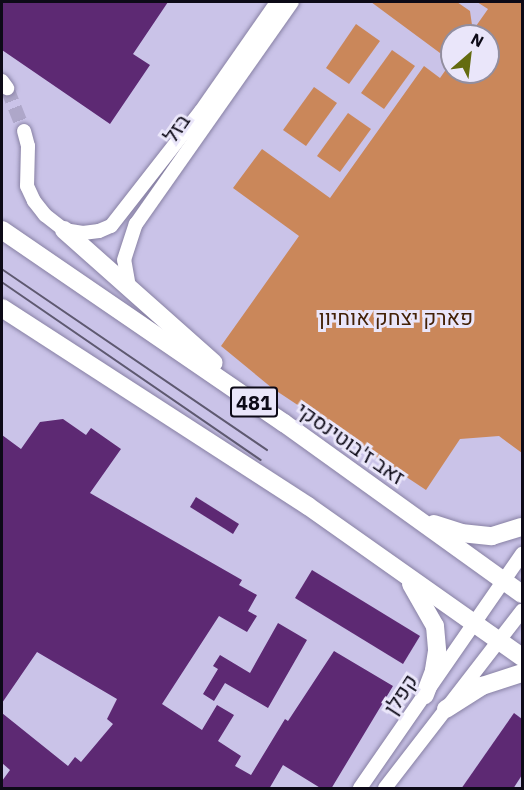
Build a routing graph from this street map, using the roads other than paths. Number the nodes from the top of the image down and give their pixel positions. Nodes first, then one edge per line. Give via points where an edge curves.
1 (277, 2) edge
2 (292, 2) edge
3 (24, 131) tunnel mouth
4 (2, 230) edge
5 (64, 230) junction
6 (129, 289) junction
7 (2, 308) edge
8 (284, 423) junction
9 (412, 514) junction
10 (522, 527) edge
11 (522, 554) edge
12 (404, 572) junction
13 (502, 580) junction
14 (522, 594) edge
15 (522, 611) edge
16 (474, 622) junction
17 (499, 640) junction
18 (522, 657) edge
19 (522, 673) edge
20 (425, 695) junction
21 (446, 709) junction
22 (360, 789) edge
23 (385, 789) edge

1 - 5 street, בזל via 119,219 99,231
2 - 6 street, בזל via 141,215 124,260
3 - 5 street via 28,146 27,186 45,215
4 - 8 main road, זאב ז'בוטינסקי / 481
5 - 6 main road
6 - 8 main road
7 - 12 main road
8 - 9 main road, זאב ז'בוטינסקי / 481
9 - 10 main road via 461,533 492,536
9 - 13 main road, זאב ז'בוטינסקי / 481
11 - 13 street, קפלן
12 - 16 main road
12 - 20 main road via 435,626 437,651
13 - 14 main road, זאב ז'בוטינסקי / 481
13 - 16 street, קפלן
15 - 17 street, קפלן
16 - 17 main road
16 - 20 street, קפלן
17 - 18 main road
17 - 21 street, קפלן
19 - 21 main road via 482,686
20 - 22 street, קפלן
21 - 23 street, קפלן

